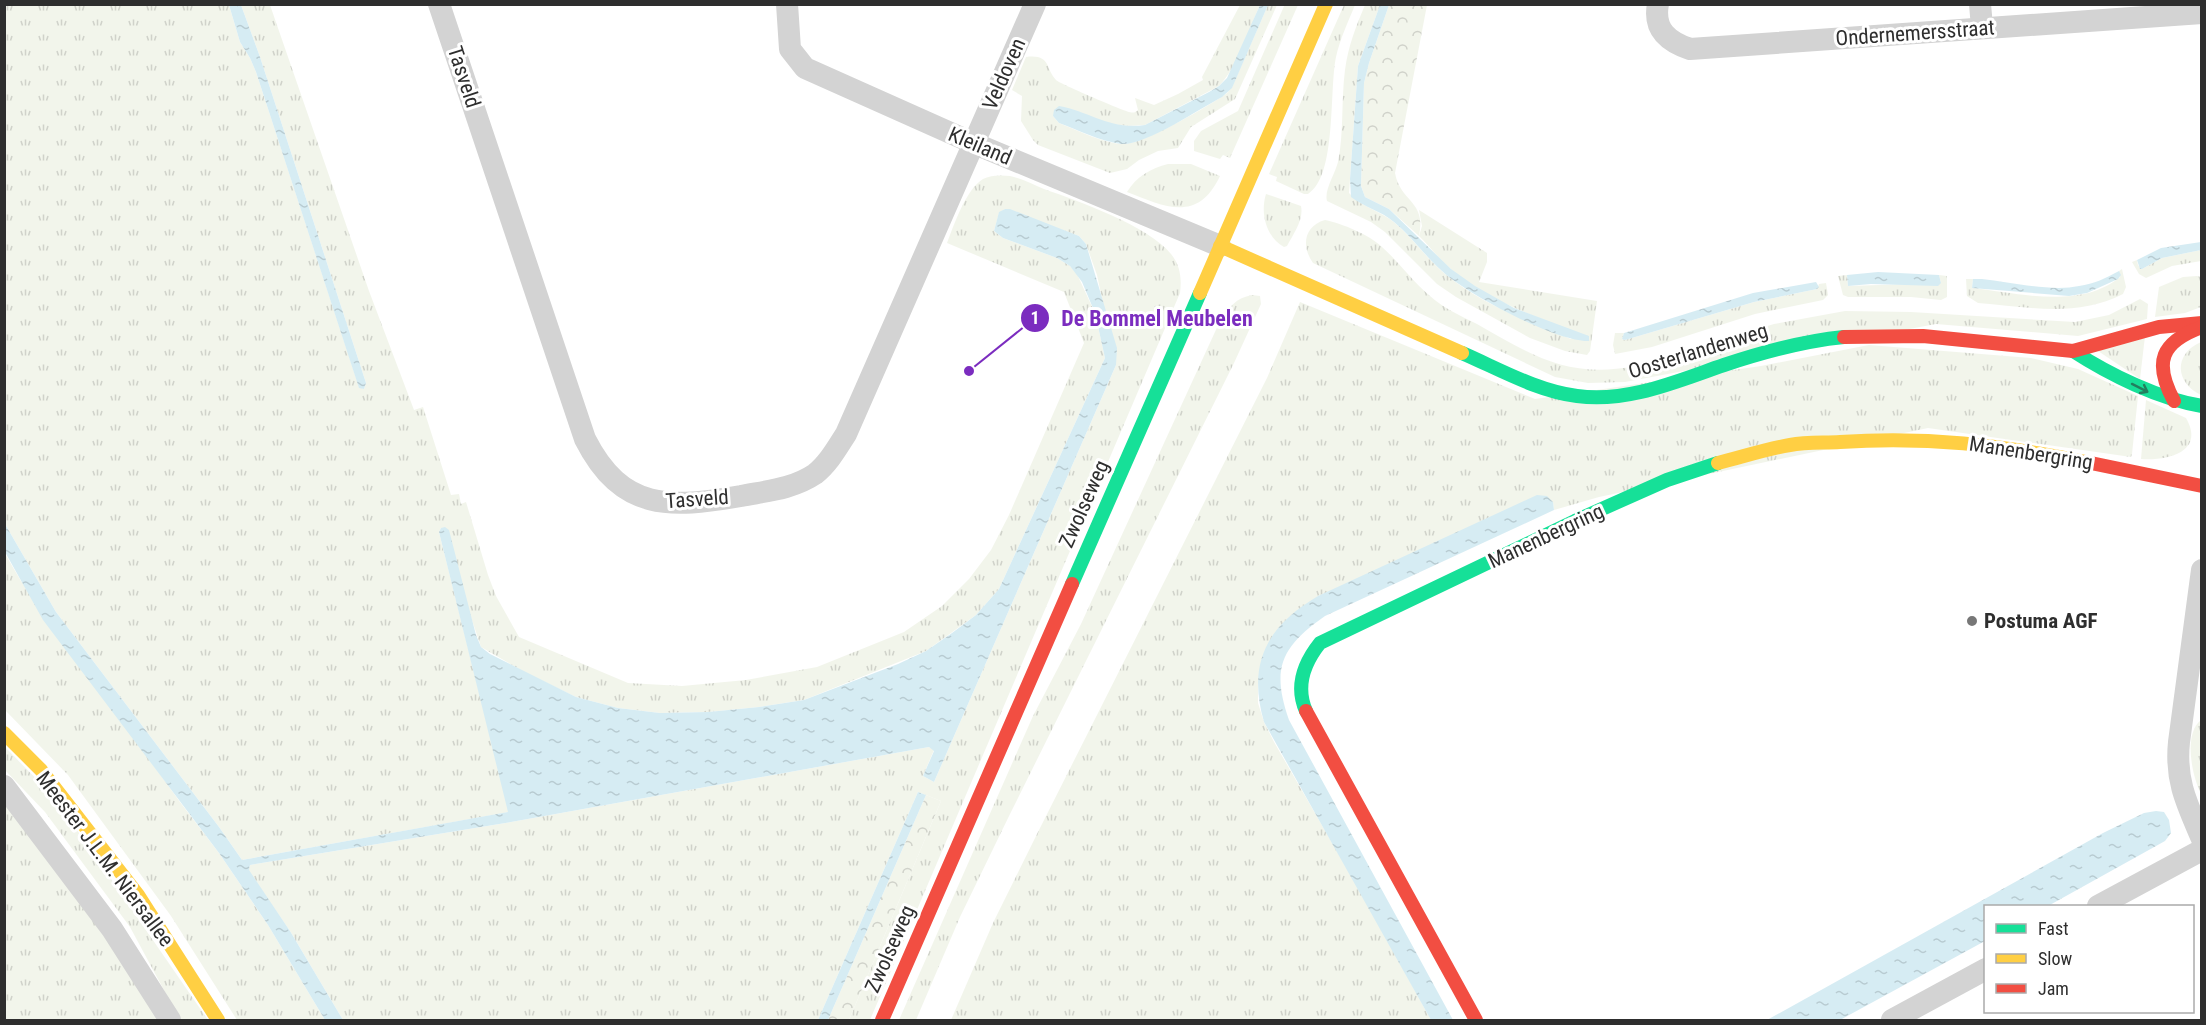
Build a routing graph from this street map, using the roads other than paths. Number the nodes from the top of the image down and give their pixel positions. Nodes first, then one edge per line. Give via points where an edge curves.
1 (439, 4) edge
2 (788, 4) edge
3 (1035, 4) edge
4 (1326, 4) edge
5 (1658, 4) edge
6 (1980, 4) edge
7 (2202, 13) edge
8 (1982, 27) junction
9 (973, 143) junction
10 (1220, 246) junction
11 (2202, 325) edge
12 (2073, 351) junction
13 (2174, 401) junction
14 (2202, 406) edge
15 (2202, 486) edge
16 (2202, 570) edge
17 (4, 733) edge
18 (4, 786) edge
19 (2202, 839) edge
20 (2202, 850) edge
21 (2100, 905) edge
22 (1984, 970) edge
23 (170, 1020) edge
24 (218, 1020) edge
25 (882, 1020) edge
26 (1476, 1020) edge
27 (1892, 1020) edge

1 - 9 street, Tasveld via 585,440 616,483 658,502 707,502 783,488 817,472 829,459 846,434
2 - 9 street, Kleiland via 790,49 805,68
3 - 9 street, Veldoven
4 - 10 street, Zwolseweg
5 - 8 street, Ondernemersstraat via 1658,21 1667,39 1690,50
6 - 8 street
7 - 8 street, Ondernemersstraat
9 - 10 street, Kleiland
10 - 12 street, Oosterlandenweg via 1533,384 1587,397 1627,395 1788,346 1860,335 1884,333
10 - 25 street, Zwolseweg
11 - 12 street, Oosterlandenweg via 2150,327
11 - 13 street, Oosterlandenweg via 2178,338 2162,364 2163,378
12 -> 13 street, Oosterlandenweg via 2139,388
13 - 14 street, Oosterlandenweg
15 - 26 street, Manenbergring via 2036,452 1965,442 1877,439 1790,445 1667,480 1320,643 1303,670 1300,694 1304,708
16 - 19 street via 2178,777
17 - 24 street, Meester J.L.M. Niersallee via 41,770 138,895
18 - 23 street, Meester J.L.M. Niersallee via 112,929
20 - 21 street
22 - 27 street

